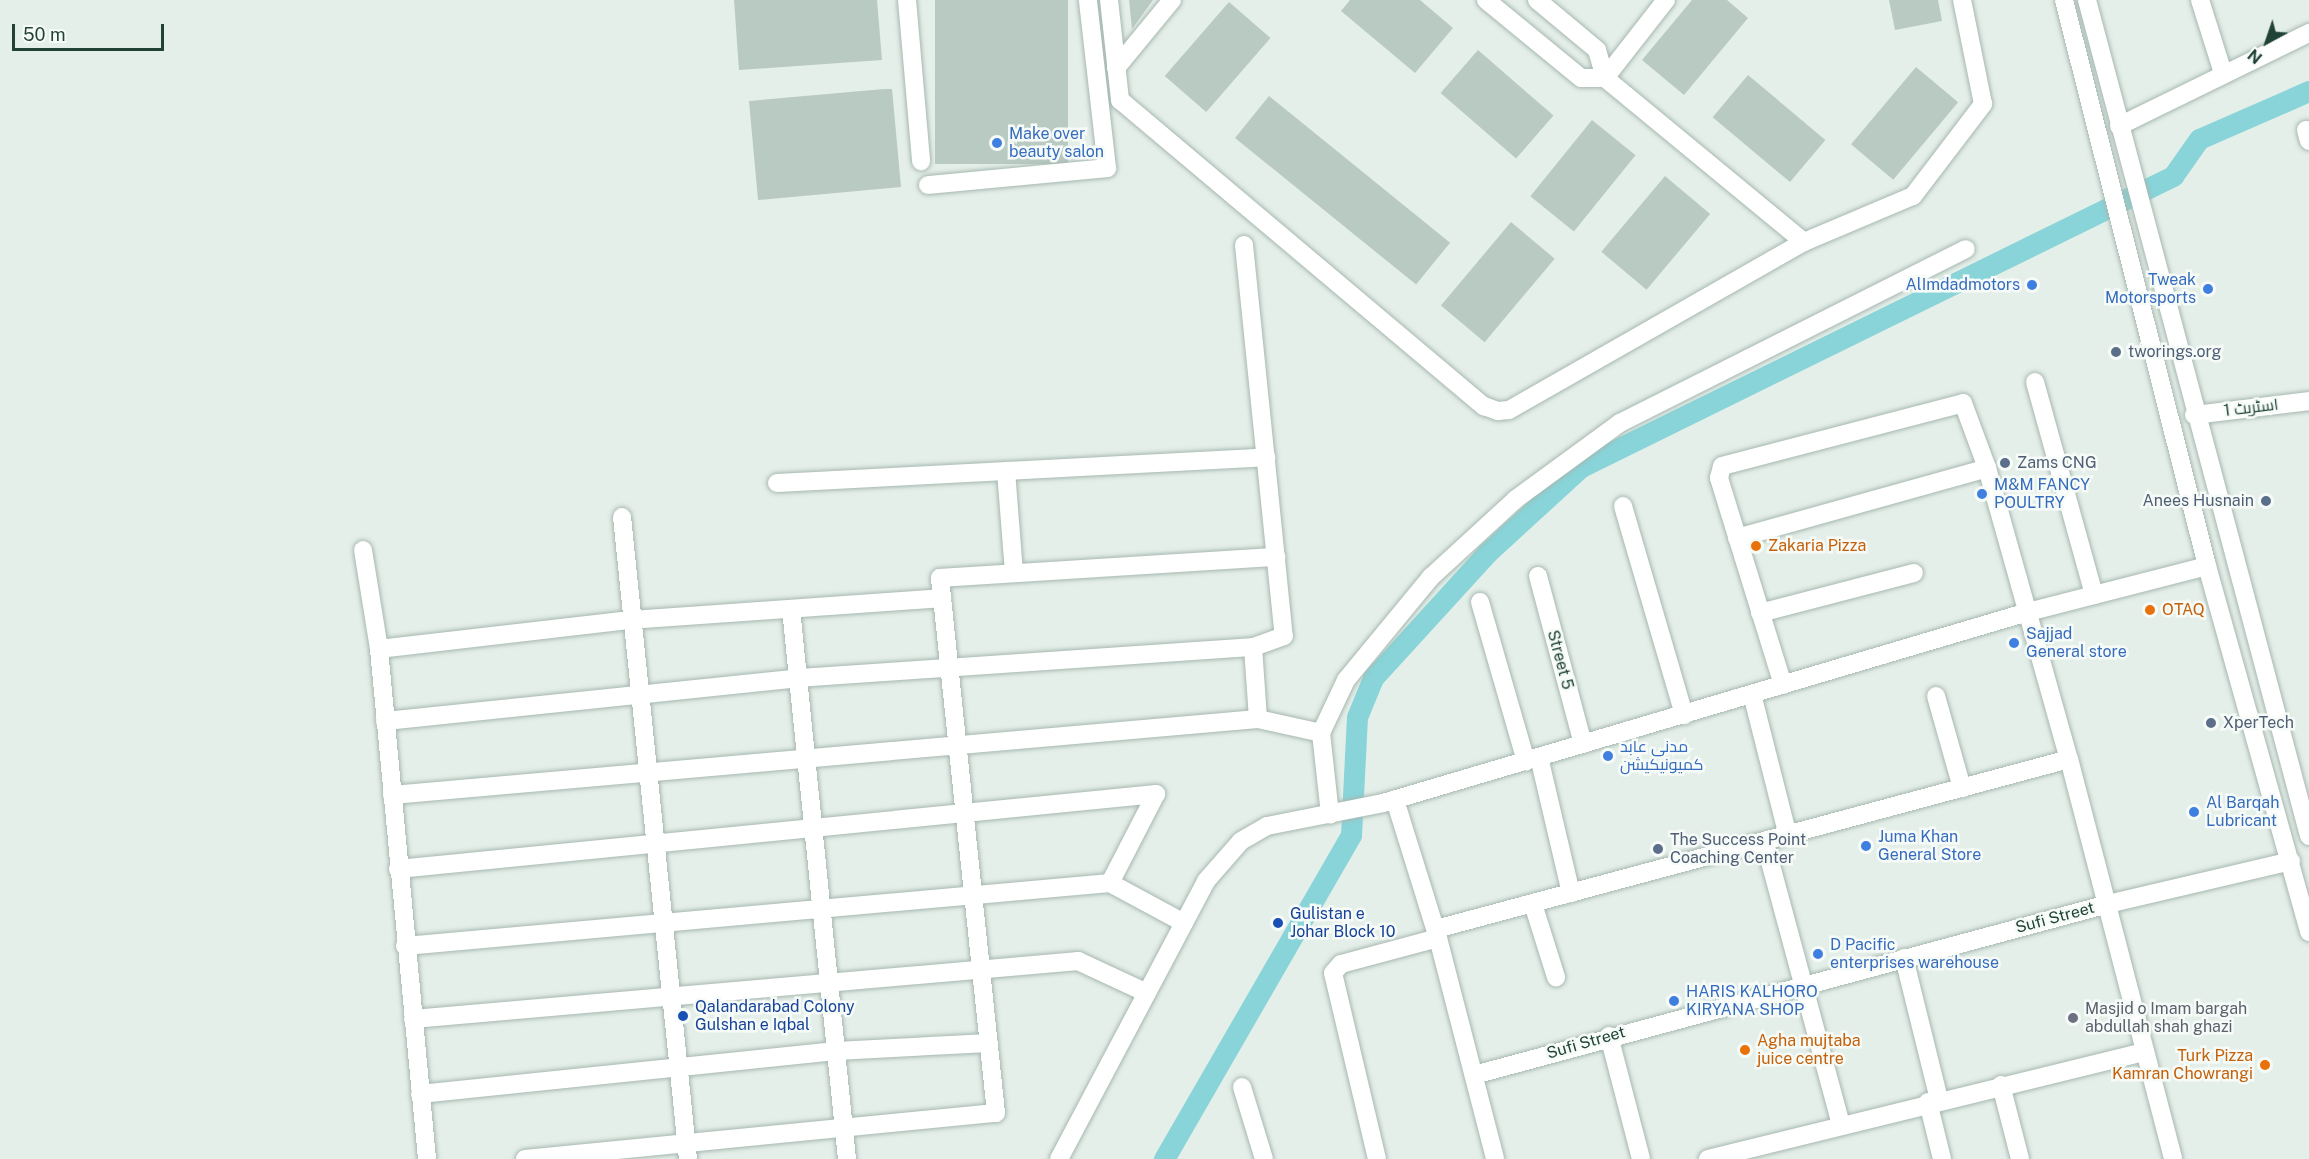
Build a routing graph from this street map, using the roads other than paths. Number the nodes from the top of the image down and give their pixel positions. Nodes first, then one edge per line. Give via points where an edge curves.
1 (907, 0) edge
2 (1088, 0) edge
3 (1109, 0) edge
4 (1172, 0) edge
5 (1537, 0) edge
6 (1666, 0) edge
7 (1962, 0) edge
8 (2064, 0) edge
9 (2087, 0) edge
10 (1493, 2) edge
11 (2205, 3) edge
12 (2309, 33) edge
13 (1116, 68) junction
14 (2223, 73) junction
15 (1605, 78) junction
16 (2119, 126) junction
17 (921, 161) dead end
18 (928, 185) dead end
19 (1804, 242) junction
20 (1244, 245) dead end
21 (1966, 249) dead end
22 (2035, 382) dead end
23 (2309, 401) edge
24 (2194, 415) junction
25 (1266, 457) junction
26 (1987, 468) junction
27 (1006, 471) junction
28 (777, 483) dead end
29 (1623, 506) dead end
30 (622, 516) dead end
31 (2225, 532) junction
32 (1737, 538) junction
33 (2201, 539) junction
34 (363, 550) dead end
35 (1276, 557) junction
36 (2207, 566) junction
37 (1014, 573) junction
38 (1914, 573) dead end
39 (1538, 576) dead end
40 (2094, 595) junction
41 (942, 598) junction
42 (1480, 602) dead end
43 (791, 609) junction
44 (2028, 612) junction
45 (1760, 613) junction
46 (630, 620) junction
47 (1253, 647) junction
48 (379, 649) junction
49 (951, 668) junction
50 (798, 678) junction
51 (1783, 685) junction
52 (638, 693) junction
53 (1752, 694) junction
54 (1936, 696) dead end
55 (1684, 715) junction
56 (1258, 719) junction
57 (385, 721) junction
58 (1321, 733) junction
59 (1583, 744) junction
60 (958, 746) junction
61 (806, 759) junction
62 (1532, 759) junction
63 (2069, 759) junction
64 (646, 773) junction
65 (1962, 788) junction
66 (392, 795) junction
67 (1389, 801) junction
68 (1336, 814) junction
69 (965, 816) junction
70 (813, 830) junction
71 (1788, 836) junction
72 (2309, 836) edge
73 (1765, 843) junction
74 (654, 845) junction
75 (2291, 861) junction
76 (398, 869) junction
77 (1110, 883) junction
78 (1571, 893) junction
79 (974, 895) junction
80 (1533, 904) junction
81 (2108, 904) junction
82 (822, 909) junction
83 (662, 923) junction
84 (1184, 923) junction
85 (2309, 932) edge
86 (1437, 934) junction
87 (405, 946) junction
88 (1904, 958) junction
89 (981, 971) junction
90 (1556, 977) dead end
91 (828, 980) junction
92 (1804, 984) junction
93 (1147, 993) junction
94 (670, 999) junction
95 (413, 1019) junction
96 (1609, 1036) junction
97 (989, 1043) junction
98 (836, 1051) junction
99 (2145, 1052) junction
100 (678, 1070) junction
101 (1474, 1075) junction
102 (2001, 1085) junction
103 (1242, 1088) dead end
104 (420, 1094) junction
105 (1934, 1101) junction
106 (1841, 1125) junction
107 (844, 1127) junction
108 (687, 1150) edge
109 (427, 1159) edge
110 (525, 1159) edge
111 (847, 1159) edge
112 (1059, 1159) edge
113 (1264, 1159) edge
114 (1377, 1159) edge
115 (1495, 1159) edge
116 (1641, 1159) edge
117 (1708, 1159) edge
118 (1942, 1159) edge
119 (2020, 1159) edge
120 (2173, 1159) edge

1 - 17 street
2 - 18 street via 1107,168
3 - 13 street
4 - 13 street
5 - 15 street via 1597,50
6 - 15 street
7 - 19 street via 1982,94 1978,115 1905,202
8 - 33 street via 2130,243
9 - 16 street
10 - 15 street via 1581,78
11 - 14 street
12 - 14 street
13 - 19 street via 1120,100 1498,411 1509,410
14 - 16 street
15 - 19 street
16 - 24 street
20 - 25 street
21 - 58 street via 1620,423 1516,499 1431,578 1346,680
22 - 40 street
23 - 24 street, اسٹریٹ 1
24 - 31 street
25 - 27 street
25 - 35 street
26 - 32 street
26 - 32 street via 1967,407 1954,401 1726,463 1719,478
26 - 44 street
27 - 28 street
27 - 37 street
29 - 55 street
30 - 46 street
31 - 33 street
31 - 72 street
32 - 45 street
33 - 36 street
34 - 48 street
35 - 37 street
35 - 47 street via 1284,636
36 - 40 street
36 - 75 street
37 - 41 street via 940,578
38 - 45 street
39 - 59 street, Street 5
40 - 44 street
41 - 43 street
41 - 49 street
42 - 62 street
43 - 46 street
43 - 50 street
44 - 51 street
44 - 63 street
45 - 51 street
46 - 48 street
46 - 52 street
47 - 49 street
47 - 56 street
48 - 57 street
49 - 50 street
49 - 60 street
50 - 52 street
50 - 61 street
51 - 53 street
52 - 57 street
52 - 64 street
53 - 55 street
53 - 71 street
54 - 65 street
55 - 59 street
56 - 58 street
56 - 60 street
57 - 66 street
58 - 68 street
59 - 62 street
60 - 61 street
60 - 69 street
61 - 64 street
61 - 70 street
62 - 67 street
62 - 78 street
63 - 65 street
63 - 81 street
64 - 66 street
64 - 74 street
65 - 71 street
66 - 76 street
67 - 68 street
67 - 86 street
68 - 84 street via 1267,826 1241,841 1206,881
69 - 70 street
69 - 77 street via 1156,794
69 - 79 street
70 - 74 street
70 - 82 street
71 - 73 street
73 - 78 street
73 - 92 street
74 - 76 street
74 - 83 street
75 - 81 street, Sufi Street
75 - 85 street
76 - 87 street
77 - 79 street
77 - 84 street
78 - 80 street
79 - 82 street
79 - 89 street
80 - 86 street
80 - 90 street
81 - 88 street, Sufi Street
81 - 99 street
82 - 83 street
82 - 91 street
83 - 87 street
83 - 94 street
84 - 93 street
86 - 101 street
86 - 114 street via 1341,964 1333,973
87 - 95 street
88 - 92 street, Sufi Street
88 - 105 street
89 - 91 street
89 - 93 street via 1078,961
89 - 97 street
91 - 94 street
91 - 98 street
92 - 96 street, Sufi Street
92 - 106 street
93 - 112 street
94 - 95 street
94 - 100 street
95 - 104 street
96 - 101 street, Sufi Street
96 - 116 street
97 - 98 street
97 - 107 street via 996,1113
98 - 100 street
98 - 107 street
99 - 102 street
99 - 120 street
100 - 104 street
100 - 108 street
101 - 115 street
102 - 105 street
102 - 119 street
103 - 113 street
104 - 109 street
105 - 106 street
105 - 118 street
106 - 117 street
107 - 108 street
107 - 111 street
108 - 110 street

